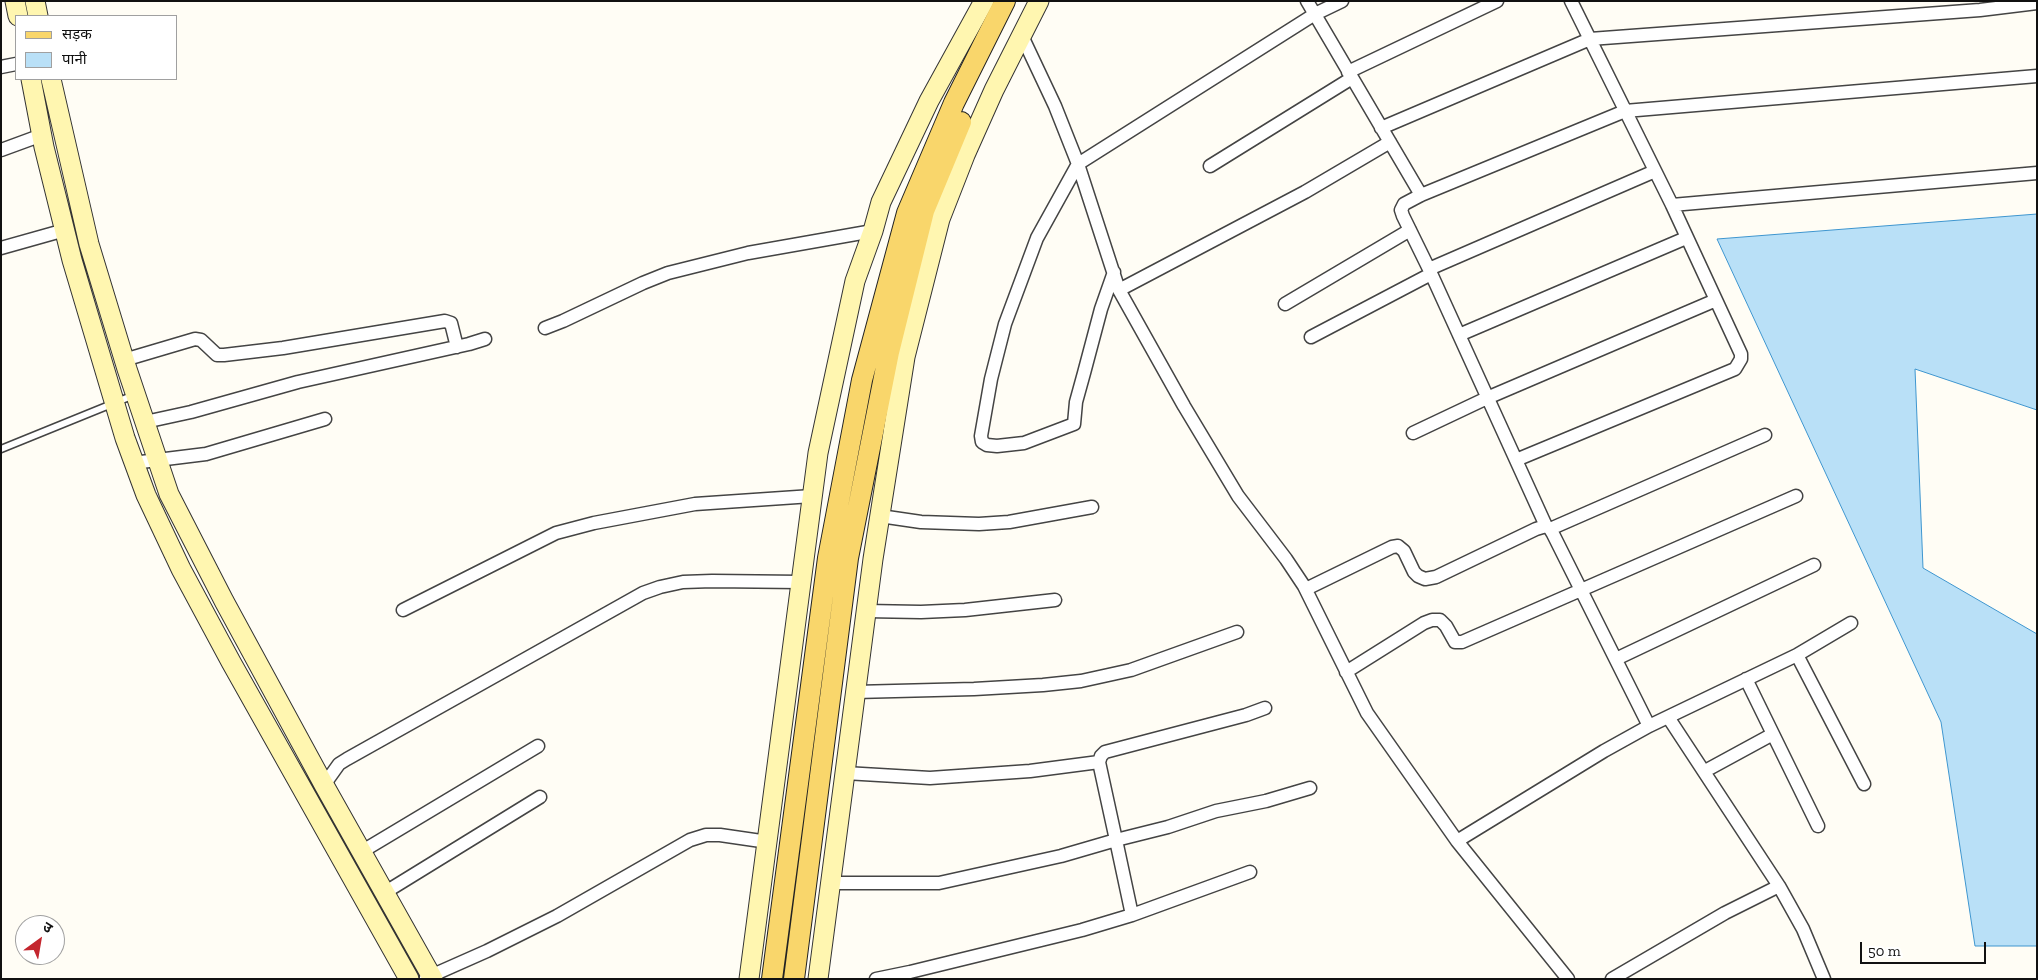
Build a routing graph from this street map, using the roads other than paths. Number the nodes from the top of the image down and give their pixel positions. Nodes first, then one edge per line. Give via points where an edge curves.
1 (15, 1) edge
2 (35, 1) edge
3 (984, 1) edge
4 (1005, 1) edge
5 (1020, 1) edge
6 (1039, 1) edge
7 (1307, 1) edge
8 (1342, 1) edge
9 (1497, 1) edge
10 (1571, 1) edge
11 (2037, 3) edge
12 (1315, 14) junction
13 (18, 15) edge
14 (38, 15) edge
15 (1022, 36) junction
16 (1590, 39) junction
17 (15, 64) edge
18 (1, 67) edge
19 (1350, 75) junction
20 (2037, 76) edge
21 (31, 80) edge
22 (51, 80) edge
23 (1626, 111) junction
24 (1381, 128) junction
25 (42, 135) junction
26 (1390, 142) junction
27 (1, 150) edge
28 (1078, 164) junction
29 (1210, 166) dead end
30 (1655, 171) junction
31 (2037, 174) edge
32 (1421, 195) junction
33 (1672, 205) junction
34 (64, 230) junction
35 (1410, 230) junction
36 (874, 231) junction
37 (1686, 238) junction
38 (1, 248) edge
39 (1430, 271) junction
40 (1114, 272) junction
41 (1119, 290) junction
42 (1716, 300) junction
43 (1285, 304) dead end
44 (546, 328) dead end
45 (1459, 335) junction
46 (1311, 337) dead end
47 (485, 339) dead end
48 (457, 347) junction
49 (124, 360) junction
50 (136, 394) junction
51 (1487, 398) junction
52 (115, 403) junction
53 (325, 419) dead end
54 (145, 422) junction
55 (1413, 433) dead end
56 (1765, 435) dead end
57 (1, 449) edge
58 (158, 459) junction
59 (1516, 460) junction
60 (133, 463) junction
61 (812, 496) junction
62 (1796, 496) dead end
63 (1092, 507) dead end
64 (880, 516) junction
65 (1548, 528) junction
66 (1814, 565) dead end
67 (801, 582) junction
68 (1306, 589) junction
69 (1582, 591) junction
70 (1055, 600) dead end
71 (403, 610) dead end
72 (866, 611) junction
73 (1851, 623) dead end
74 (1237, 632) dead end
75 (1797, 655) junction
76 (1616, 659) junction
77 (1346, 672) junction
78 (1746, 679) junction
79 (855, 692) junction
80 (1264, 708) dead end
81 (1668, 716) junction
82 (1649, 726) junction
83 (1773, 734) junction
84 (538, 746) dead end
85 (1099, 762) junction
86 (1705, 772) junction
87 (844, 773) junction
88 (1864, 784) dead end
89 (324, 785) junction
90 (1310, 788) dead end
91 (540, 797) dead end
92 (1818, 826) dead end
93 (1116, 840) junction
94 (1457, 841) junction
95 (768, 842) junction
96 (361, 852) junction
97 (1250, 872) dead end
98 (830, 883) junction
99 (1780, 886) junction
100 (384, 893) junction
101 (1132, 915) junction
102 (429, 978) edge
103 (409, 979) edge
104 (749, 979) edge
105 (772, 979) edge
106 (794, 979) edge
107 (818, 979) edge
108 (876, 979) edge
109 (1568, 979) edge
110 (1612, 979) edge
111 (1824, 979) edge

1 - 13 main road
2 - 14 main road
3 - 36 main road via 929,101 881,202
4 - 105 main road via 954,103 907,213 862,380 828,558
5 - 106 main road via 976,86 924,211 889,352 848,558
6 - 15 main road
7 - 12 street
8 - 12 street
9 - 19 street
10 - 16 street
11 - 16 street
12 - 19 street
12 - 28 street
15 - 28 street
15 - 64 main road via 994,90 940,219 905,357
16 - 23 street
16 - 24 street
17 - 18 street
19 - 24 street
19 - 29 street
20 - 23 street
21 - 25 main road
22 - 49 main road via 89,244
23 - 30 street
23 - 32 street
24 - 26 street
25 - 27 street
25 - 34 main road
26 - 32 street
26 - 41 street via 1305,192
28 - 40 street
28 - 40 street via 1037,238 1004,324 991,379 982,442 998,446 1024,443 1074,424 1076,402
30 - 33 street
30 - 39 street
31 - 33 street
32 - 35 street via 1404,204 1401,210
33 - 37 street
34 - 38 street
34 - 52 main road
35 - 39 street
35 - 43 street
36 - 44 street via 748,254 668,273
36 - 61 main road via 855,281 818,453
37 - 42 street
37 - 45 street
39 - 45 street
39 - 46 street
40 - 41 street
41 - 68 street via 1238,496
42 - 51 street
42 - 59 street via 1741,354 1740,364 1735,369
45 - 51 street
47 - 48 street
48 - 49 street via 452,323 445,321 224,355 217,355 201,340 195,340
48 - 54 street via 298,382
49 - 50 main road
50 - 52 lane
50 - 54 main road
51 - 55 street
51 - 59 street
52 - 57 lane
52 - 60 main road
53 - 58 street via 206,454
54 - 58 main road
56 - 65 street
58 - 60 street
58 - 89 main road via 169,494
59 - 65 street
60 - 103 main road via 181,569
61 - 67 main road
61 - 71 street via 695,504 556,533
62 - 69 street
63 - 64 street via 979,524 921,522
64 - 72 main road
65 - 68 street via 1536,529 1436,577 1425,579 1418,576 1398,546
65 - 69 street
66 - 76 street
67 - 89 street via 683,582 642,593 347,759 339,764
67 - 95 main road
68 - 77 street
69 - 76 street
69 - 77 street via 1462,642 1455,642 1440,620 1432,620
70 - 72 street via 965,610
72 - 79 main road
73 - 75 street
74 - 79 street via 1131,670 1081,681 984,689
75 - 78 street
75 - 88 street
76 - 82 street
77 - 94 street via 1367,713
78 - 81 street
78 - 83 street
79 - 87 main road
80 - 85 street via 1105,752
81 - 82 street
81 - 86 street
82 - 94 street
83 - 86 street
83 - 92 street
84 - 96 street
85 - 87 street via 1030,772 957,776
85 - 93 street
86 - 99 street
87 - 98 main road
89 - 96 main road
90 - 93 street
91 - 100 street
93 - 98 street via 1061,856 939,883
93 - 101 street
94 - 109 street
95 - 102 street via 720,834 690,840 557,916
95 - 104 main road
96 - 100 main road
97 - 101 street
98 - 107 main road
99 - 110 street via 1725,913
99 - 111 street via 1803,928
100 - 102 main road
101 - 108 street

